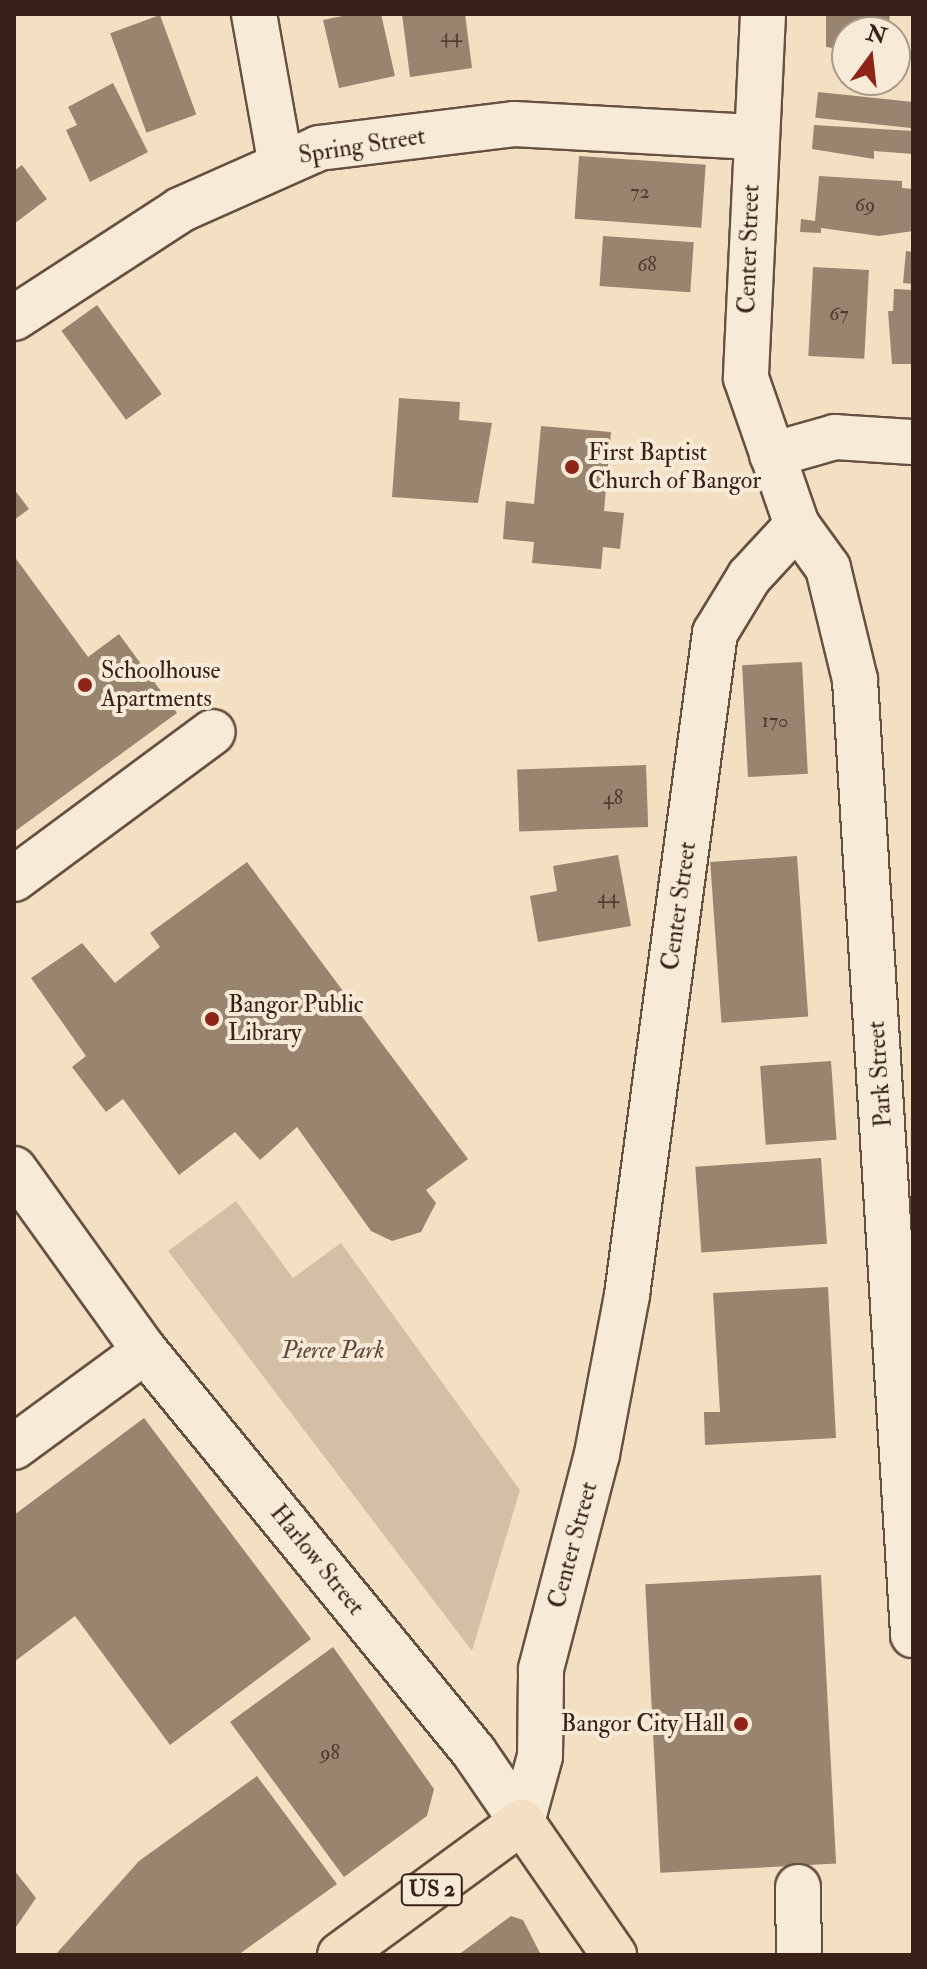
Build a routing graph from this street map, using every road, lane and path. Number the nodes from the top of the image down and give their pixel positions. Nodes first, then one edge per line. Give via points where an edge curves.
1 (254, 14) edge
2 (763, 14) edge
3 (753, 137) junction
4 (280, 160) junction
5 (14, 318) edge
6 (913, 442) edge
7 (772, 455) junction
8 (797, 525) junction
9 (213, 732) dead end
10 (14, 879) edge
11 (14, 1169) edge
12 (903, 1274) edge
13 (145, 1351) junction
14 (14, 1447) edge
15 (913, 1635) edge
16 (522, 1822) junction
17 (798, 1887) dead end
18 (340, 1955) edge
19 (614, 1955) edge
20 (799, 1955) edge

1 - 4 street
2 - 3 street, Center Street
3 - 4 street, Spring Street via 514,124 319,148
3 - 7 street, Center Street via 746,378
4 - 5 street, Spring Street via 180,210
6 - 7 street via 835,437
7 - 8 street, Center Street
8 - 12 street, Park Street via 828,568 855,680
8 - 16 street, Center Street via 749,577 715,633 627,1295 597,1454 541,1669 540,1756
9 - 10 street
11 - 13 street, Harlow Street
12 - 15 street, Park Street
13 - 14 street
13 - 16 street, Harlow Street via 474,1752
16 - 18 main road, US 2
16 - 19 main road, Harlow Street
17 - 20 street

